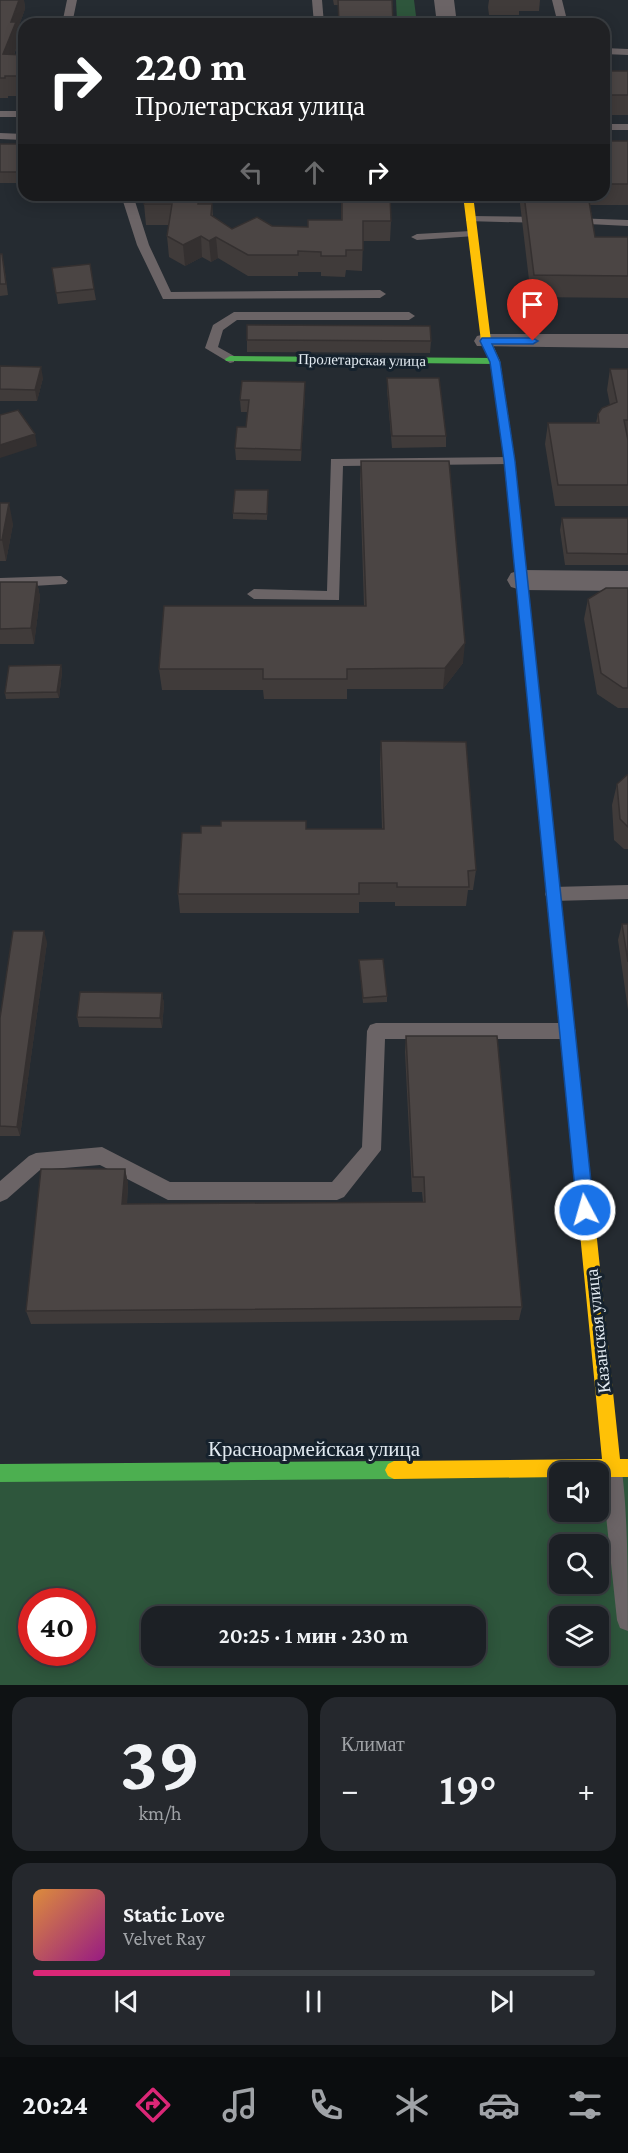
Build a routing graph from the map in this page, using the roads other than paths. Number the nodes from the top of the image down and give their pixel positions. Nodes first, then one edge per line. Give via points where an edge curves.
1 (72, 0) edge
2 (317, 0) edge
3 (444, 0) edge
4 (557, 0) edge
5 (69, 18) edge
6 (318, 18) edge
7 (446, 18) edge
8 (562, 18) edge
9 (610, 51) edge
10 (628, 52) edge
11 (0, 114) edge
12 (18, 114) edge
13 (610, 127) edge
14 (628, 127) edge
15 (0, 136) edge
16 (18, 137) edge
17 (129, 201) edge
18 (468, 201) edge
19 (470, 219) junction
20 (628, 223) edge
21 (471, 234) junction
22 (417, 237) dead end
23 (380, 294) dead end
24 (408, 316) dead end
25 (628, 341) edge
26 (490, 351) junction
27 (230, 359) joint
28 (510, 461) junction
29 (520, 580) junction
30 (61, 581) dead end
31 (628, 581) edge
32 (0, 582) edge
33 (254, 594) dead end
34 (628, 892) edge
35 (553, 894) junction
36 (567, 1031) junction
37 (0, 1193) edge
38 (620, 1468) edge
39 (0, 1473) edge
40 (628, 1620) edge

1 - 5 lane
2 - 6 lane
3 - 7 street
4 - 8 lane
9 - 10 lane
11 - 12 lane
13 - 14 lane
15 - 16 lane
17 - 23 lane via 143,245 167,296
18 - 19 street, Казанская улица
19 - 20 lane
19 - 21 street, Казанская улица
21 - 22 lane
21 - 26 street, Казанская улица
24 - 27 lane via 234,316 217,328 211,348
25 - 26 street, Пролетарская улица
26 - 27 street, Пролетарская улица
26 - 28 street, Казанская улица
28 - 29 street, Казанская улица
28 - 33 lane via 336,462 334,596
29 - 31 street
29 - 35 street, Казанская улица
30 - 32 lane
34 - 35 lane
35 - 36 street, Казанская улица
36 - 37 lane via 376,1031 371,1150 337,1191 168,1191 102,1156 36,1162
36 - 38 street, Казанская улица
38 - 39 street, Красноармейская улица
38 - 40 lane

